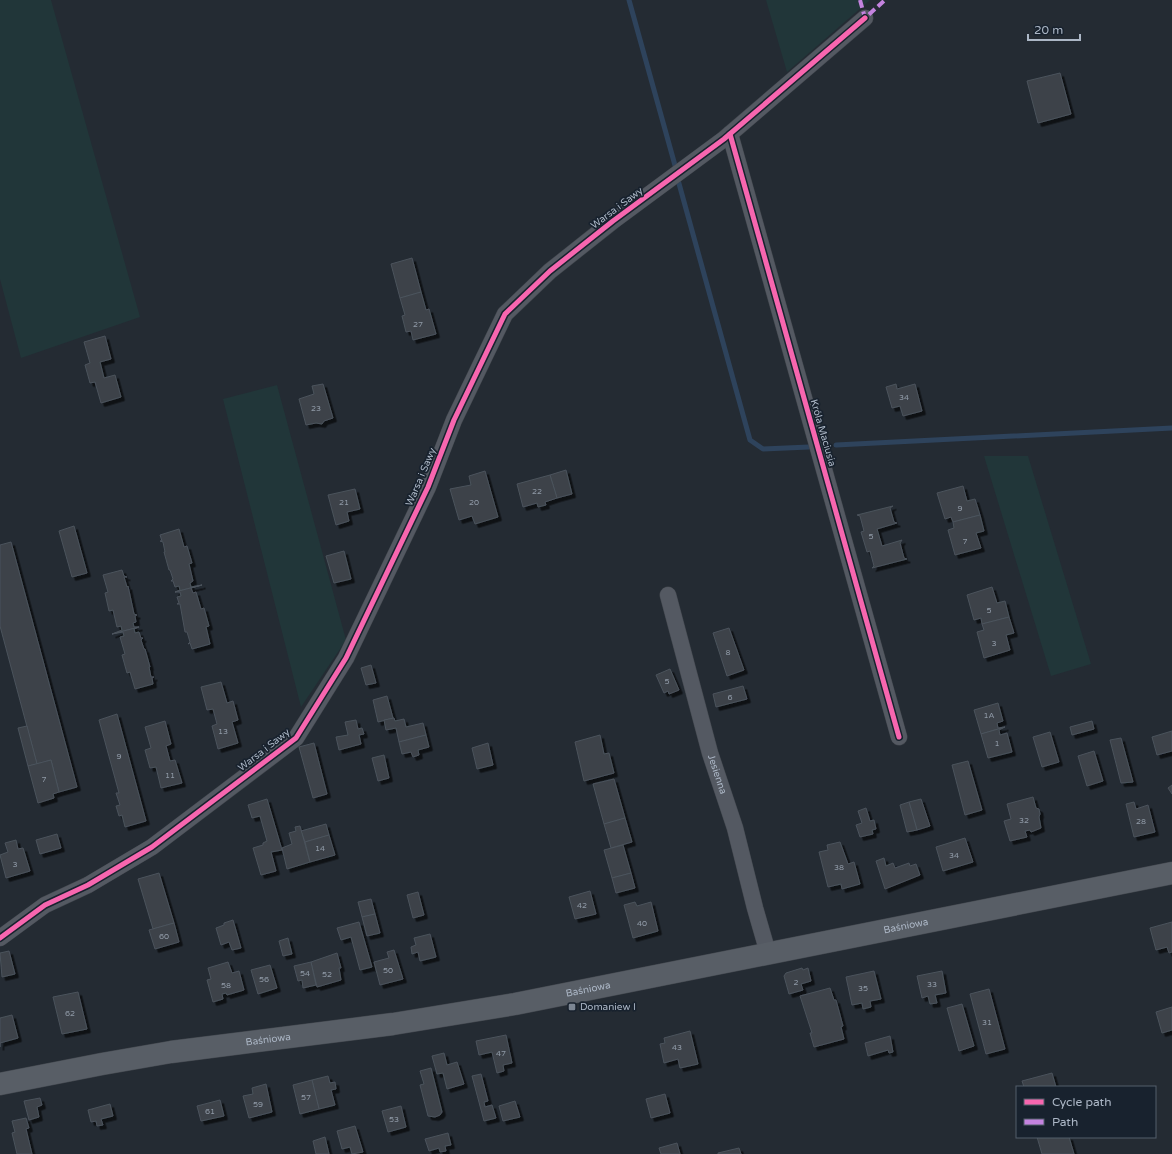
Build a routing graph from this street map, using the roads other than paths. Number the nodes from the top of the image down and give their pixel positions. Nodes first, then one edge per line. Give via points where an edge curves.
1 (864, 18) dead end
2 (730, 134) junction
3 (668, 595) dead end
4 (899, 737) dead end
5 (1172, 873) edge
6 (0, 938) edge
7 (768, 953) junction
8 (0, 1084) edge

1 - 2 street, Warsa i Sawy
2 - 4 street, Króla Maciusia
2 - 6 street, Warsa i Sawy via 550,272 505,314 454,420 428,487 346,658 296,738 152,847 88,885 45,905
3 - 7 street, Jesienna via 710,753 735,828
5 - 7 main road, Baśniowa
7 - 8 main road, Baśniowa via 676,973 444,1016 338,1032 171,1052

